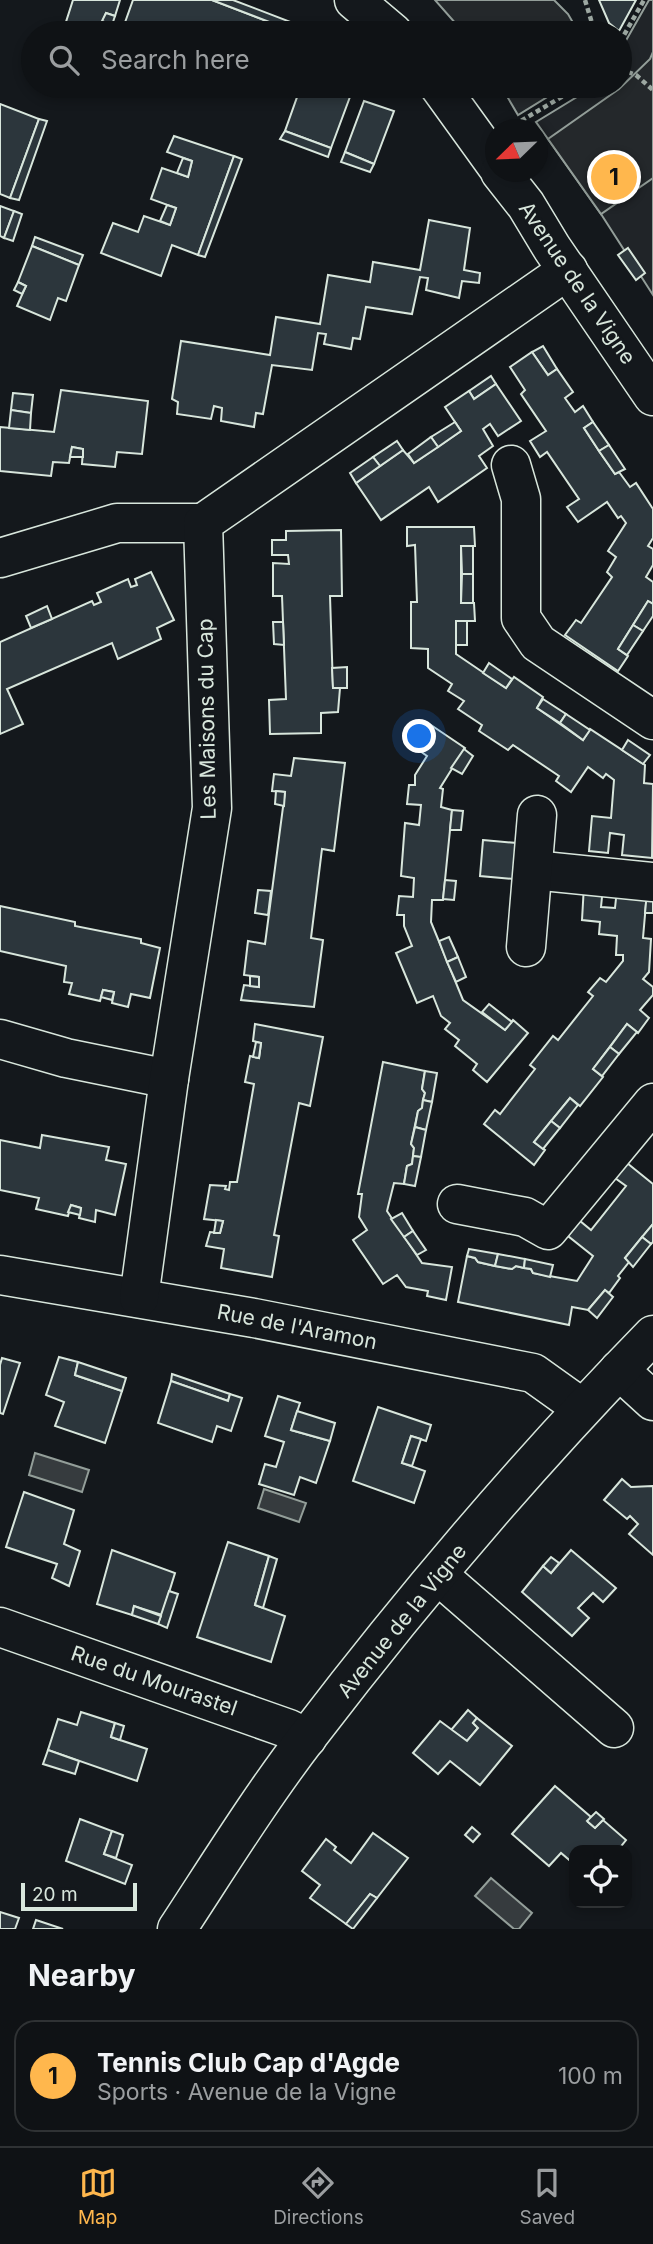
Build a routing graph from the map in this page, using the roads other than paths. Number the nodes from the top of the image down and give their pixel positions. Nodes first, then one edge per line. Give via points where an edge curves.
1 (354, 0) edge
2 (379, 21) edge
3 (448, 98) edge
4 (485, 151) edge
5 (508, 182) edge
6 (568, 270) junction
7 (653, 396) edge
8 (511, 465) dead end
9 (203, 523) junction
10 (0, 558) edge
11 (653, 720) edge
12 (537, 815) dead end
13 (533, 870) junction
14 (653, 882) edge
15 (526, 947) dead end
16 (0, 1039) edge
17 (169, 1079) junction
18 (653, 1103) edge
19 (457, 1204) dead end
20 (0, 1275) edge
21 (139, 1298) junction
22 (653, 1335) edge
23 (619, 1370) junction
24 (653, 1401) edge
25 (582, 1408) junction
26 (438, 1575) junction
27 (0, 1627) edge
28 (614, 1728) dead end
29 (307, 1738) junction
30 (177, 1929) edge

1 - 2 street
3 - 4 street
5 - 6 street, Avenue de la Vigne
6 - 7 street, Avenue de la Vigne
6 - 9 street
8 - 11 street via 521,499 521,618 538,643
9 - 10 street via 117,523
9 - 17 street, Les Maisons du Cap via 212,808
12 - 13 street
13 - 14 street
13 - 15 street
16 - 17 street
17 - 21 street, Les Maisons du Cap
18 - 19 street via 548,1230 525,1217
20 - 21 street, Rue de l'Aramon
21 - 25 street, Rue de l'Aramon via 533,1373
22 - 23 street, Avenue de la Vigne
23 - 24 street
23 - 25 street, Avenue de la Vigne
25 - 26 street, Avenue de la Vigne
26 - 28 street
26 - 29 street, Avenue de la Vigne
27 - 29 street, Rue du Mourastel
29 - 30 street, Avenue de la Vigne

